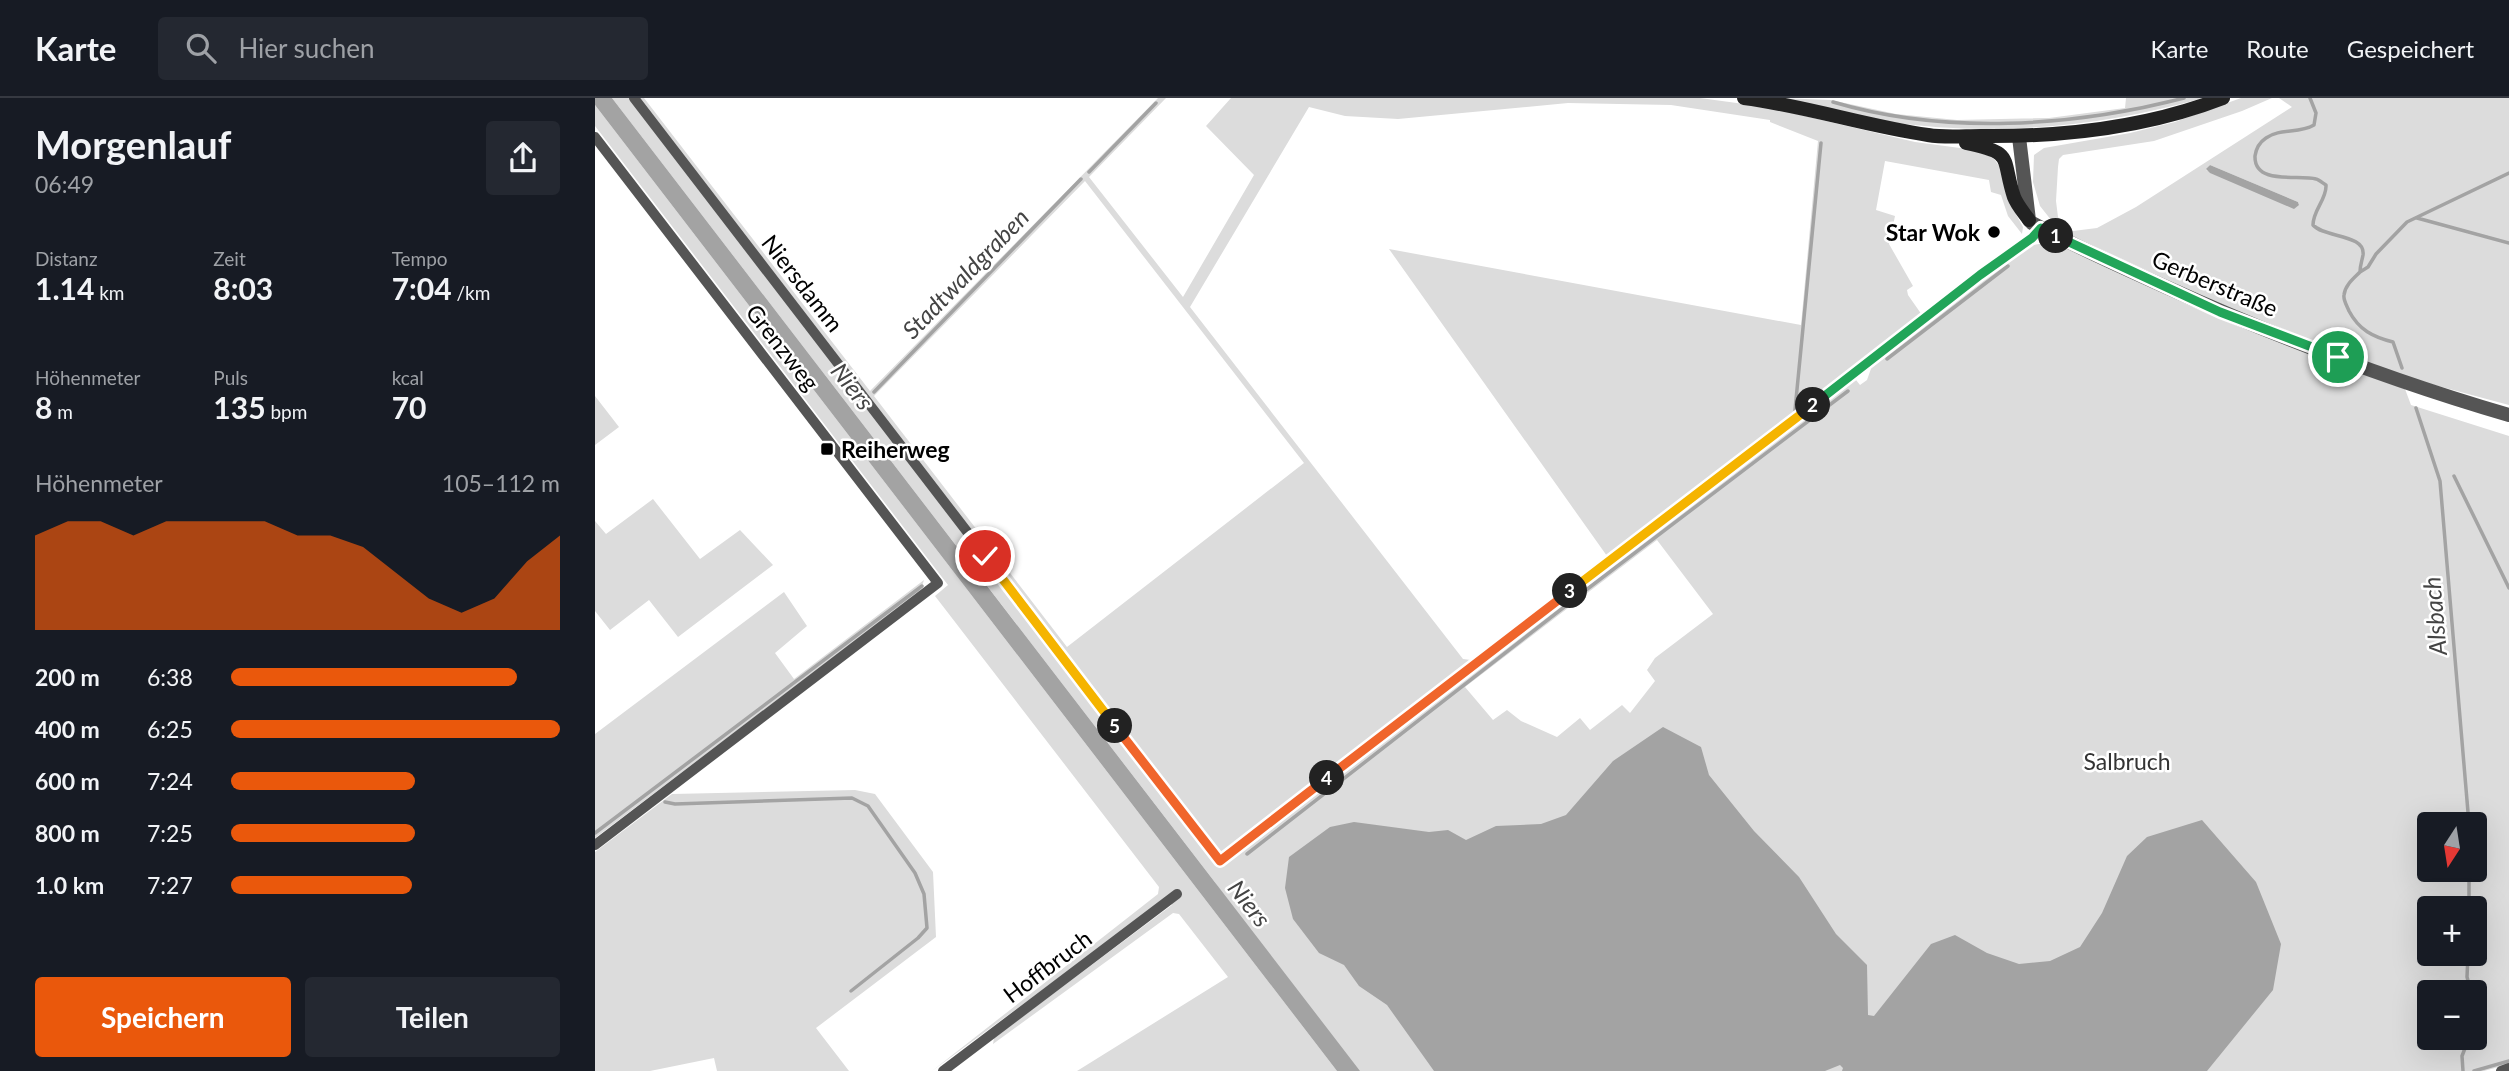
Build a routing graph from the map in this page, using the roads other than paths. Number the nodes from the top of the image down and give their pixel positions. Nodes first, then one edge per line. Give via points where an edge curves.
1 (634, 98) edge
2 (1744, 98) edge
3 (2223, 98) edge
4 (1931, 136) junction
5 (595, 137) edge
6 (2019, 137) junction
7 (2035, 224) junction
8 (2509, 415) edge
9 (595, 845) edge
10 (1177, 894) dead end
11 (2509, 1068) edge
12 (943, 1071) edge
13 (2501, 1071) edge

1 - 7 street, Niersdamm via 1220,861 2032,238
2 - 4 main road
3 - 6 main road via 2142,122
4 - 6 main road
4 - 7 main road via 2001,153 2014,199
5 - 9 street, Grenzweg via 938,583
6 - 7 street
7 - 8 street, Gerberstraße via 2248,323 2428,391
10 - 12 street, Hoffbruch
11 - 13 street

